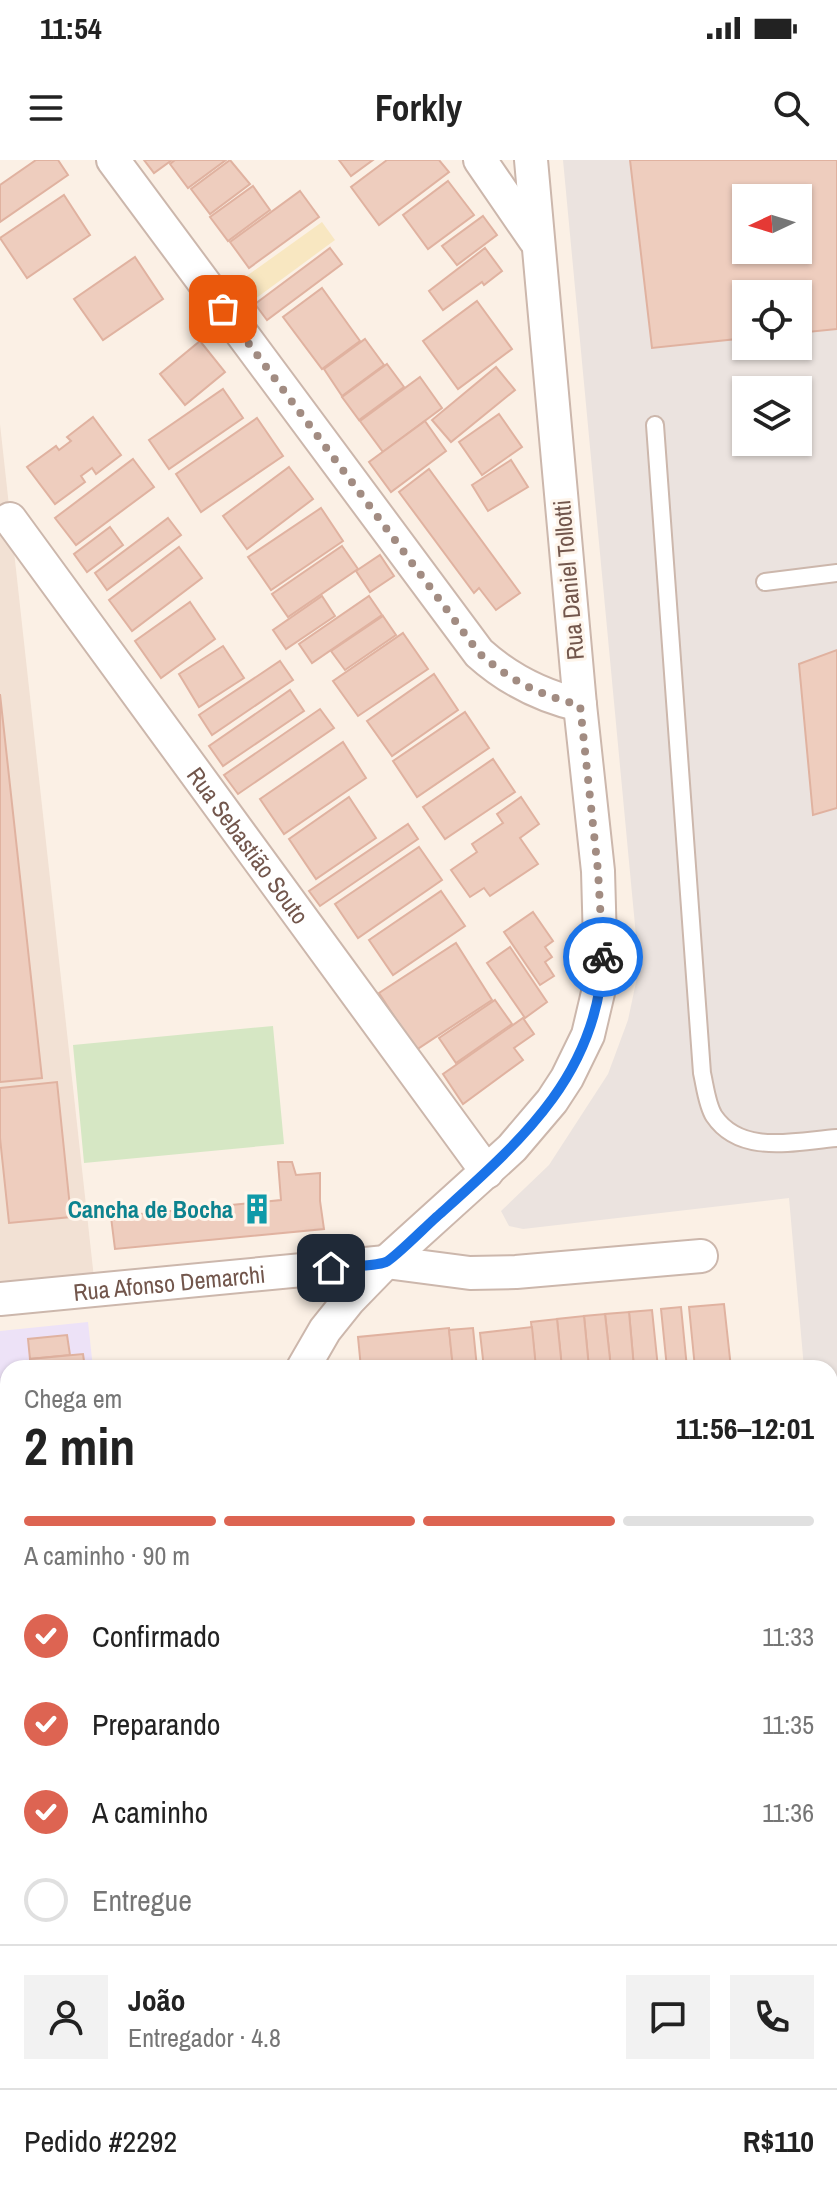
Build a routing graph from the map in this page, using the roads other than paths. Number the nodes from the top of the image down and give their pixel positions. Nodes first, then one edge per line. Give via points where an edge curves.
1 (113, 160) edge
2 (480, 160) edge
3 (531, 160) edge
4 (537, 243) junction
5 (655, 425) dead end
6 (10, 519) dead end
7 (837, 573) edge
8 (765, 582) dead end
9 (580, 705) junction
10 (837, 1138) edge
11 (487, 1172) junction
12 (701, 1256) dead end
13 (386, 1262) junction
14 (0, 1299) edge
15 (308, 1360) edge

1 - 9 street via 479,653 512,679
2 - 4 street
3 - 4 street, Rua Daniel Tollotti
4 - 9 street, Rua Daniel Tollotti
5 - 10 lane via 702,1073 713,1114 730,1134 760,1143
6 - 11 street, Rua Sebastião Souto
7 - 8 lane
9 - 11 street, Rua Daniel Tollotti via 598,871 601,980 588,1035 567,1078 533,1126
11 - 13 street, Rua Daniel Tollotti
12 - 13 street, Rua Afonso Demarchi via 470,1273
13 - 14 street, Rua Afonso Demarchi
13 - 15 street, Rua Daniel Tollotti via 325,1330

